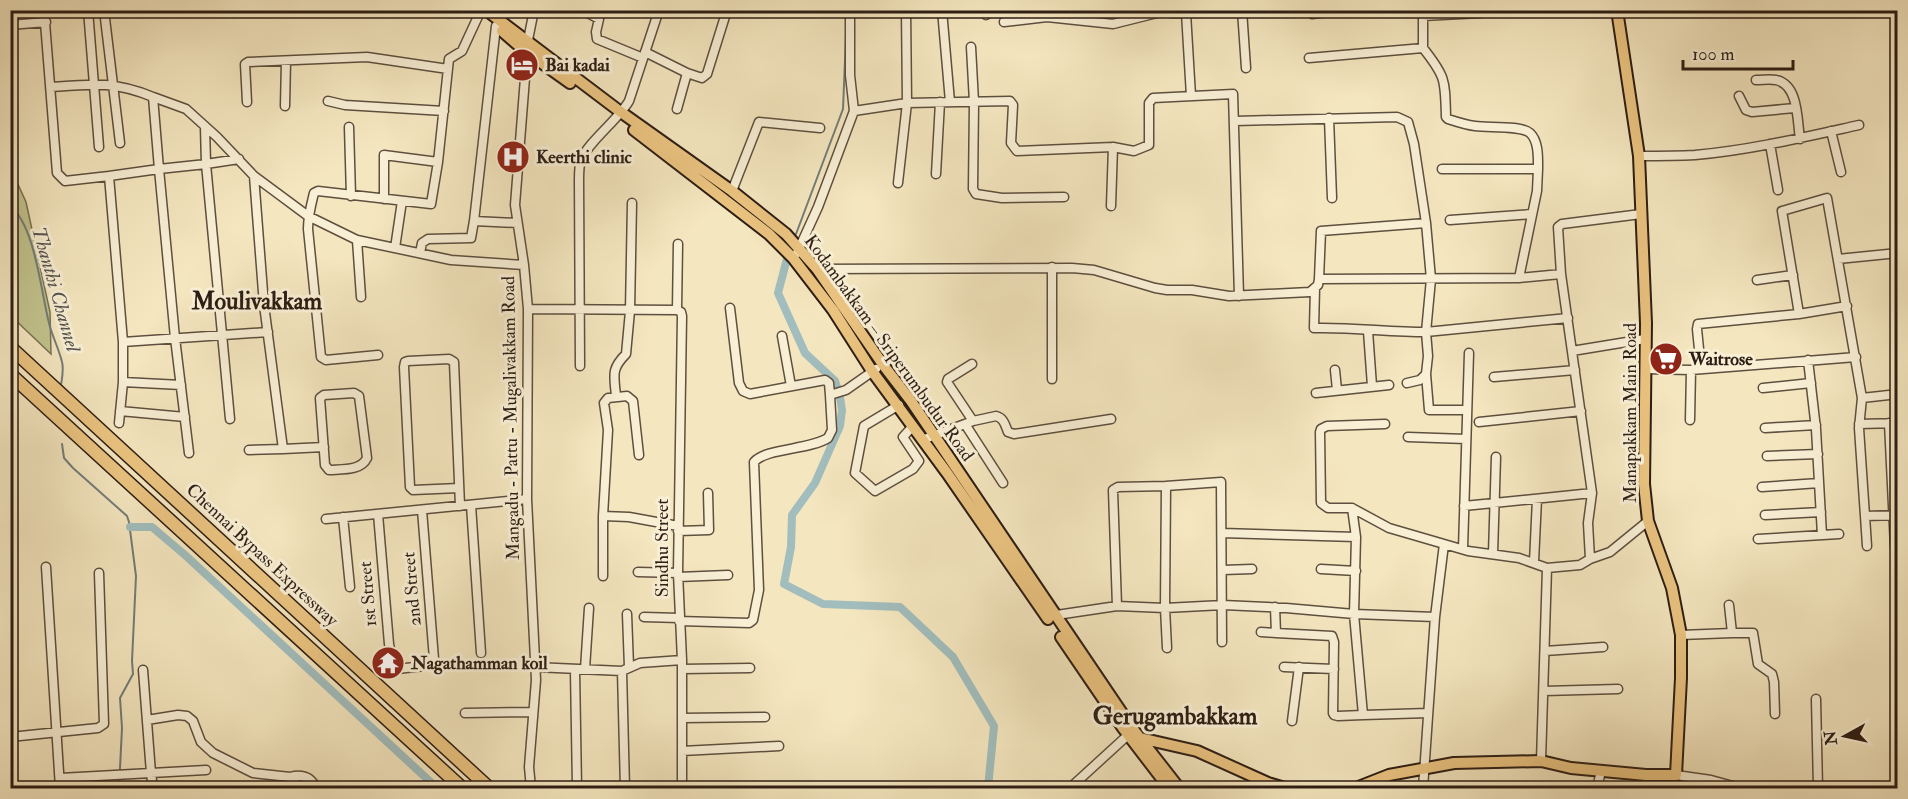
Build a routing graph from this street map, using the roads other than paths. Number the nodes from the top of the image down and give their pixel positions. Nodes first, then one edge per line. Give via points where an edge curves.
1 (44, 10) edge
2 (88, 10) edge
3 (104, 10) edge
4 (534, 10) edge
5 (582, 10) edge
6 (660, 10) edge
7 (727, 10) edge
8 (850, 10) edge
9 (906, 10) edge
10 (942, 10) edge
11 (1345, 10) edge
12 (1489, 10) edge
13 (1617, 10) edge
14 (480, 11) edge
15 (1164, 11) edge
16 (1198, 11) edge
17 (1242, 11) edge
18 (1186, 13) junction
19 (1423, 13) edge
20 (1312, 14) dead end
21 (46, 22) junction
22 (1004, 22) dead end
23 (10, 25) edge
24 (496, 26) junction
25 (971, 47) dead end
26 (1423, 48) junction
27 (532, 51) junction
28 (644, 55) junction
29 (1309, 58) dead end
30 (286, 61) junction
31 (1246, 68) dead end
32 (448, 69) junction
33 (687, 73) junction
34 (1756, 80) dead end
35 (95, 83) junction
36 (112, 84) junction
37 (51, 87) junction
38 (1191, 96) junction
39 (1739, 96) dead end
40 (153, 97) junction
41 (328, 101) dead end
42 (247, 102) dead end
43 (940, 102) junction
44 (950, 102) junction
45 (974, 102) junction
46 (907, 103) junction
47 (285, 106) dead end
48 (1795, 108) junction
49 (677, 109) dead end
50 (444, 111) junction
51 (854, 111) junction
52 (620, 115) junction
53 (1329, 118) junction
54 (1234, 121) junction
55 (1859, 125) dead end
56 (206, 127) junction
57 (349, 127) dead end
58 (820, 128) dead end
59 (1831, 131) junction
60 (1800, 139) junction
61 (120, 143) dead end
62 (1770, 144) junction
63 (99, 147) dead end
64 (1113, 147) junction
65 (1639, 156) junction
66 (239, 159) junction
67 (438, 162) junction
68 (206, 164) junction
69 (159, 169) junction
70 (1442, 169) dead end
71 (1538, 169) junction
72 (1841, 172) dead end
73 (936, 174) dead end
74 (109, 176) junction
75 (254, 176) junction
76 (898, 183) dead end
77 (1778, 190) dead end
78 (732, 191) junction
79 (351, 196) junction
80 (1064, 197) dead end
81 (1332, 198) dead end
82 (384, 199) junction
83 (402, 201) junction
84 (633, 203) dead end
85 (1111, 207) dead end
86 (1532, 214) junction
87 (1641, 214) junction
88 (308, 216) junction
89 (1450, 220) dead end
90 (474, 221) junction
91 (517, 223) junction
92 (1426, 223) junction
93 (357, 240) junction
94 (678, 244) dead end
95 (395, 248) junction
96 (800, 248) junction
97 (420, 253) junction
98 (1898, 254) edge
99 (793, 258) junction
100 (1838, 259) junction
101 (524, 265) junction
102 (1052, 267) junction
103 (817, 269) junction
104 (1561, 274) junction
105 (1793, 275) junction
106 (1519, 278) junction
107 (1319, 279) junction
108 (1431, 279) junction
109 (1757, 280) dead end
110 (1315, 288) junction
111 (1239, 296) junction
112 (362, 297) dead end
113 (1847, 306) junction
114 (730, 308) dead end
115 (528, 309) junction
116 (580, 310) junction
117 (677, 310) junction
118 (630, 311) junction
119 (1799, 314) junction
120 (1568, 318) junction
121 (1368, 331) junction
122 (268, 332) junction
123 (1426, 332) junction
124 (221, 336) junction
125 (782, 336) dead end
126 (175, 338) junction
127 (1645, 339) junction
128 (123, 342) junction
129 (10, 348) edge
130 (1572, 351) junction
131 (1469, 353) dead end
132 (378, 355) dead end
133 (1856, 357) junction
134 (1808, 360) junction
135 (972, 364) dead end
136 (580, 366) dead end
137 (884, 366) junction
138 (1645, 369) junction
139 (1701, 369) junction
140 (1335, 370) dead end
141 (1575, 370) junction
142 (1691, 370) junction
143 (872, 371) junction
144 (10, 374) edge
145 (1426, 374) junction
146 (1494, 377) dead end
147 (1052, 379) dead end
148 (123, 382) junction
149 (1407, 382) dead end
150 (1811, 382) junction
151 (1389, 384) dead end
152 (181, 385) junction
153 (791, 386) junction
154 (1372, 386) junction
155 (1762, 388) dead end
156 (1337, 390) junction
157 (1316, 393) dead end
158 (832, 394) junction
159 (1898, 394) edge
160 (616, 396) junction
161 (1862, 398) junction
162 (899, 405) junction
163 (1467, 410) junction
164 (120, 411) junction
165 (1581, 411) junction
166 (185, 417) junction
167 (230, 419) dead end
168 (1111, 419) dead end
169 (1690, 420) dead end
170 (1479, 422) dead end
171 (119, 423) dead end
172 (969, 423) junction
173 (1893, 423) edge
174 (1385, 424) dead end
175 (1859, 424) junction
176 (1816, 425) junction
177 (913, 426) junction
178 (1765, 428) dead end
179 (933, 435) junction
180 (1408, 438) dead end
181 (1466, 439) junction
182 (922, 440) junction
183 (324, 447) junction
184 (283, 449) junction
185 (249, 450) dead end
186 (189, 453) dead end
187 (1818, 454) junction
188 (639, 455) dead end
189 (1767, 456) dead end
190 (1496, 457) dead end
191 (1003, 483) dead end
192 (1819, 483) junction
193 (1166, 486) junction
194 (1762, 487) dead end
195 (459, 488) junction
196 (1592, 493) junction
197 (708, 494) dead end
198 (527, 499) junction
199 (1537, 499) junction
200 (1494, 503) junction
201 (471, 505) junction
202 (460, 506) junction
203 (1464, 506) junction
204 (1352, 508) junction
205 (422, 510) junction
206 (1821, 512) junction
207 (378, 514) junction
208 (1765, 515) dead end
209 (1895, 515) edge
210 (603, 516) junction
211 (1865, 516) junction
212 (343, 517) junction
213 (326, 519) dead end
214 (1648, 521) junction
215 (678, 529) junction
216 (1222, 533) junction
217 (1839, 534) dead end
218 (1822, 535) junction
219 (1356, 537) junction
220 (1758, 539) dead end
221 (1444, 544) junction
222 (1867, 546) dead end
223 (1895, 547) dead end
224 (1463, 549) junction
225 (1493, 554) junction
226 (1590, 559) junction
227 (1534, 562) junction
228 (46, 567) dead end
229 (1547, 568) junction
230 (1252, 569) dead end
231 (1321, 569) dead end
232 (1223, 570) junction
233 (1356, 571) junction
234 (638, 572) dead end
235 (99, 573) dead end
236 (728, 574) dead end
237 (678, 575) junction
238 (603, 576) dead end
239 (350, 586) dead end
240 (1223, 605) junction
241 (1729, 605) dead end
242 (1117, 606) junction
243 (1275, 607) junction
244 (589, 608) dead end
245 (1165, 608) junction
246 (627, 614) dead end
247 (1354, 614) junction
248 (1051, 616) junction
249 (644, 617) dead end
250 (1435, 617) junction
251 (679, 619) junction
252 (1261, 632) dead end
253 (1276, 633) junction
254 (1732, 633) junction
255 (1681, 635) junction
256 (1222, 642) dead end
257 (1603, 647) dead end
258 (1167, 648) dead end
259 (1545, 651) junction
260 (481, 653) dead end
261 (433, 665) joint
262 (682, 665) junction
263 (535, 667) junction
264 (1284, 667) dead end
265 (1299, 667) junction
266 (750, 668) dead end
267 (585, 669) junction
268 (626, 669) junction
269 (1334, 669) junction
270 (143, 670) dead end
271 (575, 670) junction
272 (1618, 689) dead end
273 (1544, 690) junction
274 (1816, 699) dead end
275 (533, 712) junction
276 (465, 713) dead end
277 (1428, 713) junction
278 (1774, 714) dead end
279 (1363, 715) junction
280 (765, 717) dead end
281 (682, 718) junction
282 (147, 720) junction
283 (1292, 721) dead end
284 (57, 732) junction
285 (1128, 735) junction
286 (10, 737) edge
287 (1141, 738) junction
288 (779, 746) dead end
289 (682, 751) junction
290 (1541, 761) junction
291 (1424, 768) junction
292 (206, 770) dead end
293 (1601, 771) junction
294 (152, 773) junction
295 (1676, 775) junction
296 (290, 777) junction
297 (60, 778) junction
298 (1281, 788) edge
299 (1361, 788) edge
300 (60, 789) edge
301 (153, 789) edge
302 (296, 789) edge
303 (316, 789) edge
304 (462, 789) edge
305 (489, 789) edge
306 (531, 789) edge
307 (577, 789) edge
308 (625, 789) edge
309 (682, 789) edge
310 (1070, 789) edge
311 (1169, 789) edge
312 (1179, 789) edge
313 (1423, 789) edge
314 (1597, 789) edge
315 (1740, 789) edge
316 (1818, 789) edge

1 - 21 street
2 - 35 street
3 - 36 street
4 - 27 street, Mangadu - Pattu - Mugalivakkam Road
5 - 28 street via 599,19 597,39
6 - 28 street
7 - 33 street via 706,74 699,78
8 - 51 street
9 - 46 street
10 - 44 street
11 - 20 street
12 - 19 street
13 - 65 main road, Manapakkam Main Road
14 - 24 main road, Kodambakkam – Sriperumbudur Road
14 - 27 main road, Kodambakkam – Sriperumbudur Road
14 - 32 street via 462,51 449,59
15 - 18 street
15 - 22 street via 1113,24 1047,17
16 - 17 street
16 - 18 street
17 - 31 street
18 - 38 street
19 - 26 street
21 - 23 street
21 - 37 street
24 - 27 main road, Kodambakkam – Sriperumbudur Road
24 - 90 street
25 - 45 street
26 - 29 street
26 - 71 street via 1442,74 1446,117 1469,125 1530,133 1537,150
27 - 52 main road, Kodambakkam – Sriperumbudur Road
27 - 91 street, Mangadu - Pattu - Mugalivakkam Road via 525,78 514,205
28 - 33 street
28 - 52 street
30 - 32 street via 367,57
30 - 42 street via 244,64
30 - 47 street
32 - 50 street
33 - 49 street
34 - 48 street via 1783,83 1789,88
35 - 36 street
35 - 37 street
35 - 63 street
36 - 40 street
36 - 61 street
37 - 74 street via 59,177 70,181
38 - 54 street via 1233,94
38 - 64 street via 1150,100 1149,145 1134,151
39 - 48 street via 1746,110 1752,112
40 - 56 street via 186,109
40 - 69 street
41 - 50 street
43 - 44 street
43 - 46 street
43 - 73 street
44 - 45 street
45 - 64 street via 1012,102 1011,143 1017,151
45 - 80 street via 976,194 1002,198
46 - 51 street
46 - 76 street
48 - 60 street
50 - 67 street
51 - 96 street
52 - 78 main road, Kodambakkam – Sriperumbudur Road
52 - 99 main road, Kodambakkam – Sriperumbudur Road via 770,234
52 - 116 street via 582,159 580,168
53 - 54 street
53 - 81 street
53 - 92 street via 1397,117 1408,122
54 - 111 street
55 - 59 street
56 - 66 street
56 - 68 street
57 - 79 street
58 - 78 street via 759,122
59 - 60 street
59 - 72 street
60 - 62 street
62 - 65 street via 1694,155
62 - 77 street
64 - 85 street
65 - 87 main road, Manapakkam Main Road
66 - 68 street
66 - 75 street
67 - 82 street via 384,155
67 - 83 street via 431,204
68 - 69 street
68 - 124 street
69 - 74 street
69 - 126 street
70 - 71 street
71 - 86 street
74 - 128 street
75 - 88 street
75 - 122 street
78 - 96 main road, Kodambakkam – Sriperumbudur Road
79 - 82 street
79 - 88 street via 316,192
82 - 83 street
83 - 95 street
84 - 118 street
86 - 89 street
86 - 106 street
87 - 104 street via 1562,224 1558,227
87 - 127 main road, Manapakkam Main Road
88 - 93 street
88 - 132 street via 321,357 326,360
90 - 91 street
90 - 97 street via 471,238 428,239 422,243
91 - 101 street, Mangadu - Pattu - Mugalivakkam Road
92 - 107 street via 1321,231
92 - 108 street
93 - 95 street
93 - 112 street
94 - 117 street, Sindhu Street
95 - 97 street
96 - 99 street
96 - 103 main road, Kodambakkam – Sriperumbudur Road
97 - 101 street via 451,260
98 - 100 street
99 - 143 main road, Kodambakkam – Sriperumbudur Road
100 - 105 street via 1827,198 1782,211
100 - 113 street
101 - 115 street, Mangadu - Pattu - Mugalivakkam Road
102 - 103 street
102 - 111 street via 1094,270 1155,288
102 - 147 street
103 - 137 main road, Kodambakkam – Sriperumbudur Road
104 - 106 street
104 - 120 street
105 - 109 street
105 - 119 street
106 - 108 street
107 - 108 street
107 - 110 street
108 - 123 street
110 - 111 street via 1310,292
110 - 121 street via 1314,328
113 - 119 street
113 - 133 street
114 - 153 street via 740,389 750,394
115 - 116 street
115 - 198 street, Mangadu - Pattu - Mugalivakkam Road
116 - 118 street
116 - 136 street
117 - 118 street
117 - 215 street, Sindhu Street via 682,316
118 - 160 street via 626,354 614,370
119 - 139 street via 1698,324
120 - 123 street
120 - 130 street
121 - 123 street
121 - 154 street
122 - 124 street
122 - 184 street
123 - 145 street
124 - 126 street
124 - 167 street
125 - 153 street
126 - 128 street
126 - 152 street
127 - 130 street
127 - 138 main road, Manapakkam Main Road
128 - 148 street
129 - 305 highway, Chennai Bypass Expressway
130 - 141 street
131 - 163 street
133 - 134 street
133 - 161 street
134 - 139 street
134 - 150 street
135 - 172 street via 947,381
137 - 143 street
137 - 179 main road, Kodambakkam – Sriperumbudur Road
138 - 142 street
138 - 214 main road, Manapakkam Main Road via 1643,460
139 - 142 street
140 - 156 street
141 - 146 street
141 - 165 street
142 - 169 street
143 - 158 street via 846,390
143 - 162 main road, Kodambakkam – Sriperumbudur Road
144 - 304 highway, Chennai Bypass Expressway
145 - 149 street via 1420,380
145 - 163 street via 1429,410
148 - 152 street
148 - 164 street
150 - 155 street
150 - 176 street
151 - 154 street
152 - 166 street
153 - 158 street via 825,380
154 - 156 street
156 - 157 street
158 - 251 street via 828,438 761,456 754,462 759,590 753,620 749,623
159 - 161 street
160 - 188 street via 627,396 633,401
160 - 210 street via 604,403 608,430
161 - 175 street
162 - 177 main road, Kodambakkam – Sriperumbudur Road
162 - 177 street via 864,426 855,473 875,491 917,464 916,455 903,437
163 - 181 street
164 - 166 street
164 - 171 street
165 - 170 street
165 - 196 street
166 - 186 street
168 - 172 street via 1014,434 996,416
172 - 179 street
172 - 191 street
173 - 175 street
173 - 209 street
174 - 204 street via 1321,429 1321,503 1328,508
175 - 211 street
176 - 178 street
176 - 187 street
177 - 182 main road, Kodambakkam – Sriperumbudur Road
179 - 182 street
179 - 248 main road, Kodambakkam – Sriperumbudur Road
180 - 181 street
181 - 203 street
182 - 248 main road, Kodambakkam – Sriperumbudur Road
183 - 183 street via 329,470 359,467 365,462 357,394 320,398
183 - 184 street
184 - 185 street
187 - 189 street
187 - 192 street
190 - 200 street
192 - 194 street
192 - 206 street
193 - 216 street via 1221,482
193 - 242 street via 1113,490
193 - 245 street
195 - 195 street via 410,487 405,362 454,362
195 - 202 street
196 - 199 street
196 - 226 street via 1588,523
197 - 215 street via 709,530
198 - 201 street
198 - 263 street, Mangadu - Pattu - Mugalivakkam Road
199 - 200 street
199 - 227 street
200 - 203 street
200 - 225 street
201 - 202 street
201 - 260 street
202 - 205 street
203 - 224 street
204 - 219 street
204 - 221 street via 1389,528
205 - 207 street
205 - 261 street, 2nd Street
206 - 208 street
206 - 218 street
207 - 212 street
207 - 261 street, 1st Street via 393,664 397,669
209 - 211 street
209 - 223 street
210 - 215 street via 629,517
210 - 238 street
211 - 222 street
212 - 213 street
212 - 239 street
214 - 226 street via 1610,552
214 - 255 main road, Manapakkam Main Road via 1672,588
215 - 237 street, Sindhu Street
216 - 219 street
216 - 232 street
217 - 218 street
218 - 220 street
219 - 233 street
221 - 224 street
221 - 250 street
224 - 225 street
225 - 227 street
226 - 229 street via 1580,565
227 - 229 street
228 - 284 street
229 - 259 street
230 - 232 street
231 - 233 street
232 - 240 street
233 - 247 street
234 - 237 street
235 - 284 street via 105,721 98,728
236 - 237 street
237 - 251 street, Sindhu Street
240 - 243 street
240 - 245 street
240 - 256 street
241 - 254 street
242 - 245 street
242 - 248 street
243 - 247 street
243 - 253 street
244 - 267 street
245 - 258 street
246 - 268 street
247 - 250 street
247 - 279 street
248 - 285 main road, Kodambakkam – Sriperumbudur Road
248 - 287 main road, Kodambakkam – Sriperumbudur Road
249 - 251 street
250 - 277 street
251 - 262 street, Sindhu Street
252 - 253 street
253 - 269 street via 1332,636
254 - 255 street
254 - 278 street via 1753,633 1758,664 1772,674
255 - 295 main road, Manapakkam Main Road
257 - 259 street
259 - 273 street
262 - 266 street
262 - 268 street via 640,663
262 - 281 street, Sindhu Street
263 - 271 street
263 - 275 street, Mangadu - Pattu - Mugalivakkam Road
264 - 265 street
265 - 269 street
265 - 283 street
267 - 268 street
267 - 271 street
268 - 308 street
269 - 279 street via 1334,715
270 - 282 street
271 - 307 street
272 - 273 street
273 - 290 street
274 - 316 street
275 - 276 street
275 - 306 street, Mangadu - Pattu - Mugalivakkam Road
277 - 279 street
277 - 291 street
280 - 281 street
281 - 289 street, Sindhu Street
282 - 294 street
282 - 296 street via 187,716 194,721 201,742 213,753 253,773
284 - 286 street
284 - 297 street
285 - 287 main road
285 - 310 street
285 - 311 main road, Kodambakkam – Sriperumbudur Road
287 - 298 main road via 1197,751
287 - 312 main road, Kodambakkam – Sriperumbudur Road
288 - 289 street
289 - 309 street, Sindhu Street
290 - 291 main road via 1454,763
290 - 293 main road
291 - 299 main road via 1389,775
291 - 313 street
292 - 294 street
293 - 295 main road
293 - 314 street
294 - 297 street
294 - 301 street
295 - 315 street
296 - 302 street
296 - 303 street via 306,777
297 - 300 street

